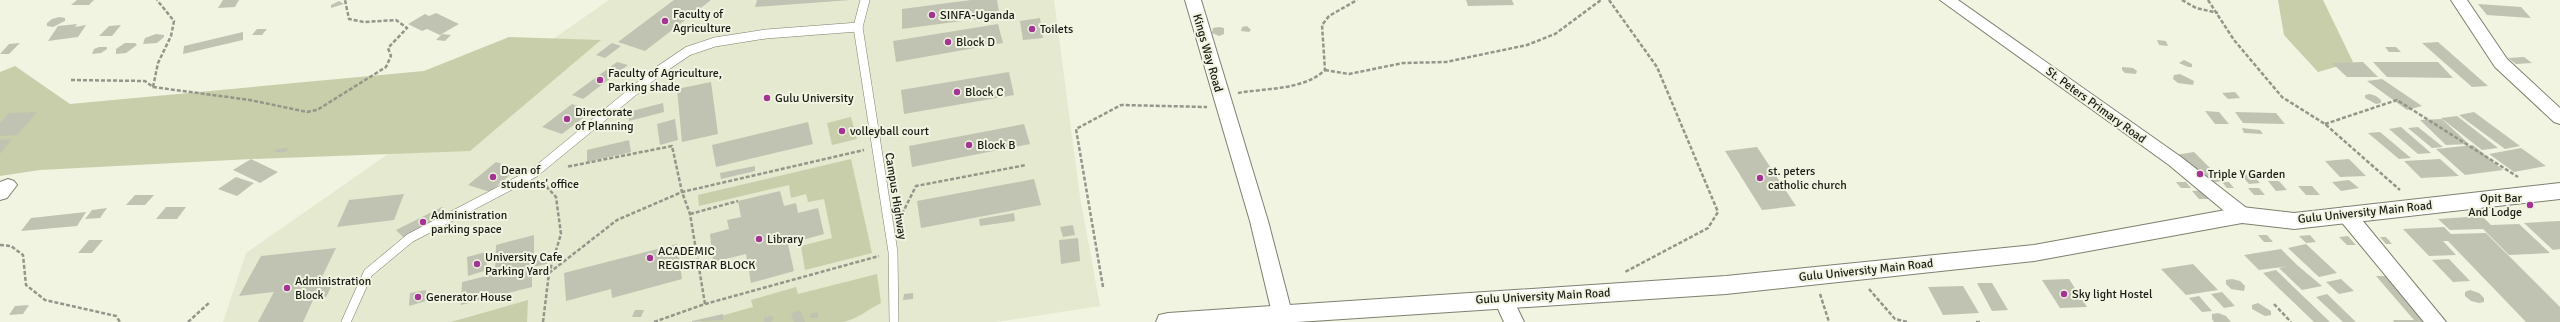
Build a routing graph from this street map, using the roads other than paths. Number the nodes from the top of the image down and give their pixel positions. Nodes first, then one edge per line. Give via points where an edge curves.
1 (865, 0) edge
2 (1193, 0) edge
3 (1948, 0) edge
4 (2459, 0) edge
5 (858, 28) junction
6 (2560, 118) edge
7 (2551, 192) edge
8 (2346, 214) junction
9 (2242, 215) junction
10 (1503, 298) junction
11 (1282, 313) junction
12 (346, 322) edge
13 (894, 322) edge
14 (1168, 322) edge
15 (1514, 322) edge
16 (2436, 322) edge

1 - 5 lane
2 - 11 street, Kings Way Road via 1259,221
3 - 9 street, St. Peters Primary Road via 2175,161
4 - 6 street via 2501,63
5 - 12 lane via 766,34 715,42 688,51 657,72 534,173 410,238 368,274
5 - 13 lane, Campus Highway via 893,252
7 - 8 street, Gulu University Main Road
8 - 9 street, Gulu University Main Road via 2294,221
8 - 16 street
9 - 10 street, Gulu University Main Road via 2034,253 1726,285
10 - 11 street, Gulu University Main Road
10 - 15 street
11 - 14 street, Gulu University Main Road

